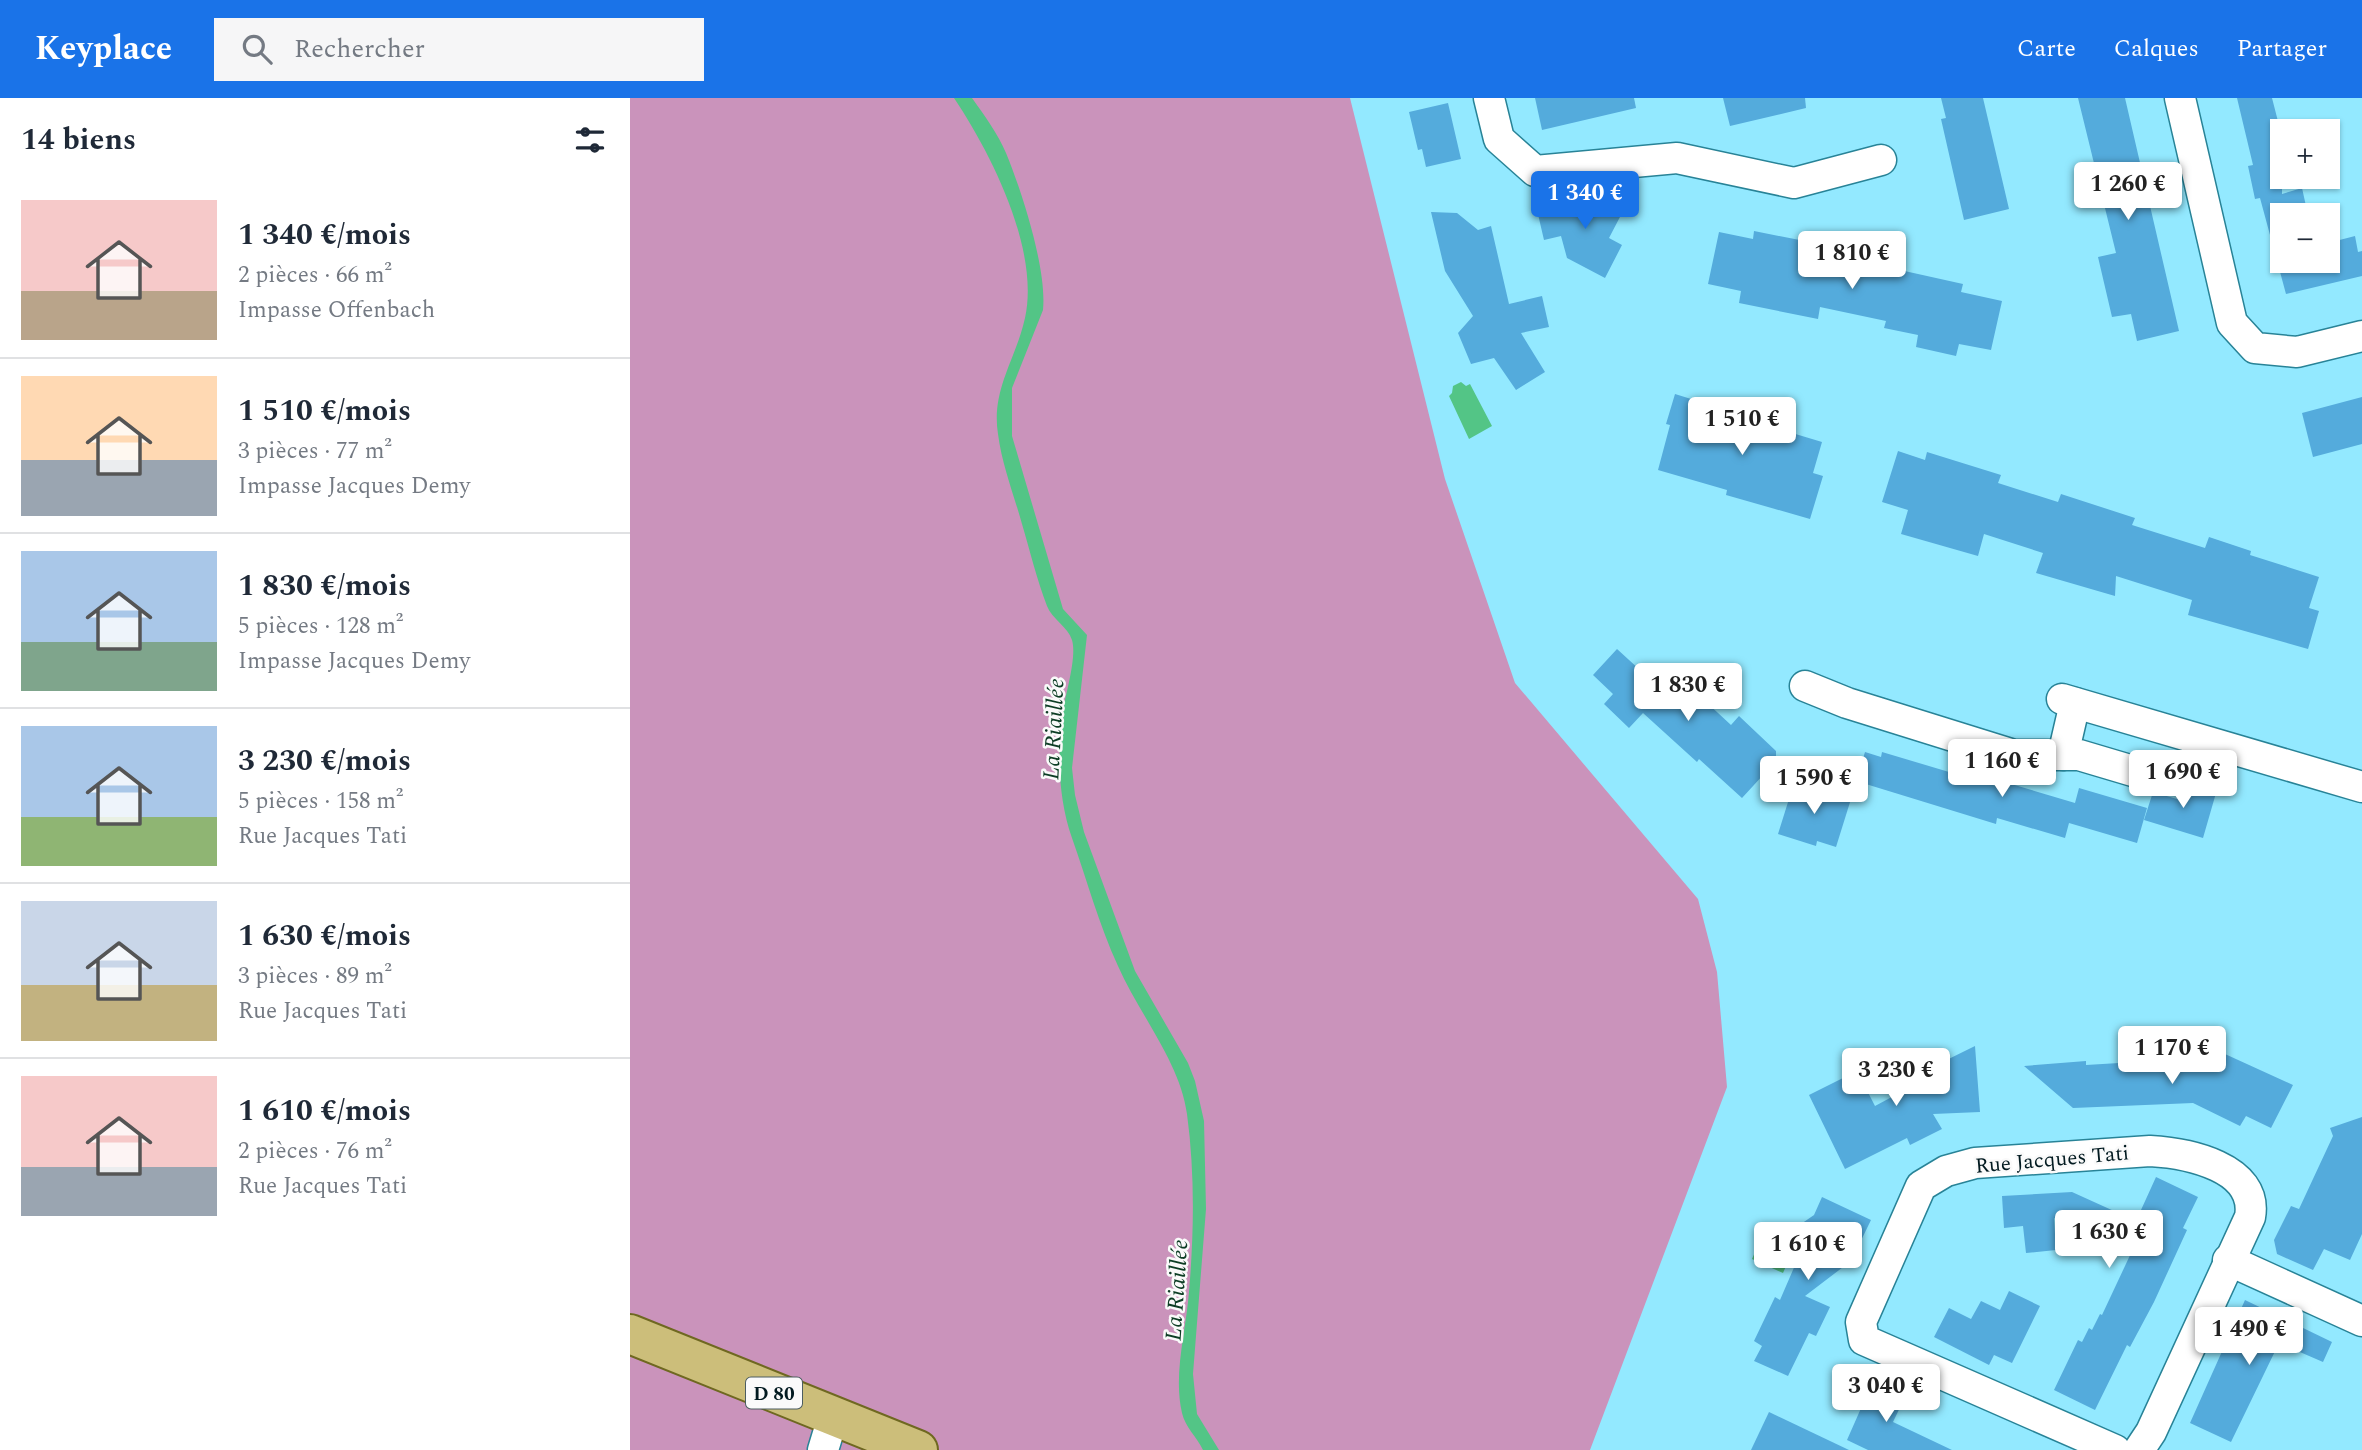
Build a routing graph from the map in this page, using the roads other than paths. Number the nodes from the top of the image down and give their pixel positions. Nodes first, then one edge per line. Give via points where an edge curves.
1 (1489, 98) edge
2 (2180, 98) edge
3 (1881, 160) dead end
4 (2362, 336) edge
5 (1805, 686) dead end
6 (2063, 755) junction
7 (2143, 774) dead end
8 (2362, 787) edge
9 (2228, 1260) junction
10 (2362, 1321) edge
11 (630, 1334) edge
12 (828, 1433) edge
13 (918, 1450) edge
14 (2115, 1450) edge
15 (2138, 1450) edge

1 - 3 street via 1499,139 1535,171 1677,158 1794,183
2 - 4 street via 2232,323 2255,348 2297,352
5 - 6 street via 1847,704 2014,755
6 - 7 street via 2079,755
6 - 8 street via 2069,701
9 - 10 street
9 - 14 street, Rue Jacques Tati via 2250,1217 2250,1194 2227,1172 2199,1158 2150,1151 1975,1163 1946,1171 1921,1186 1861,1322 1864,1340
9 - 15 street, Rue Jacques Tati via 2151,1432
11 - 12 main road, D 80
12 - 13 main road, D 80

